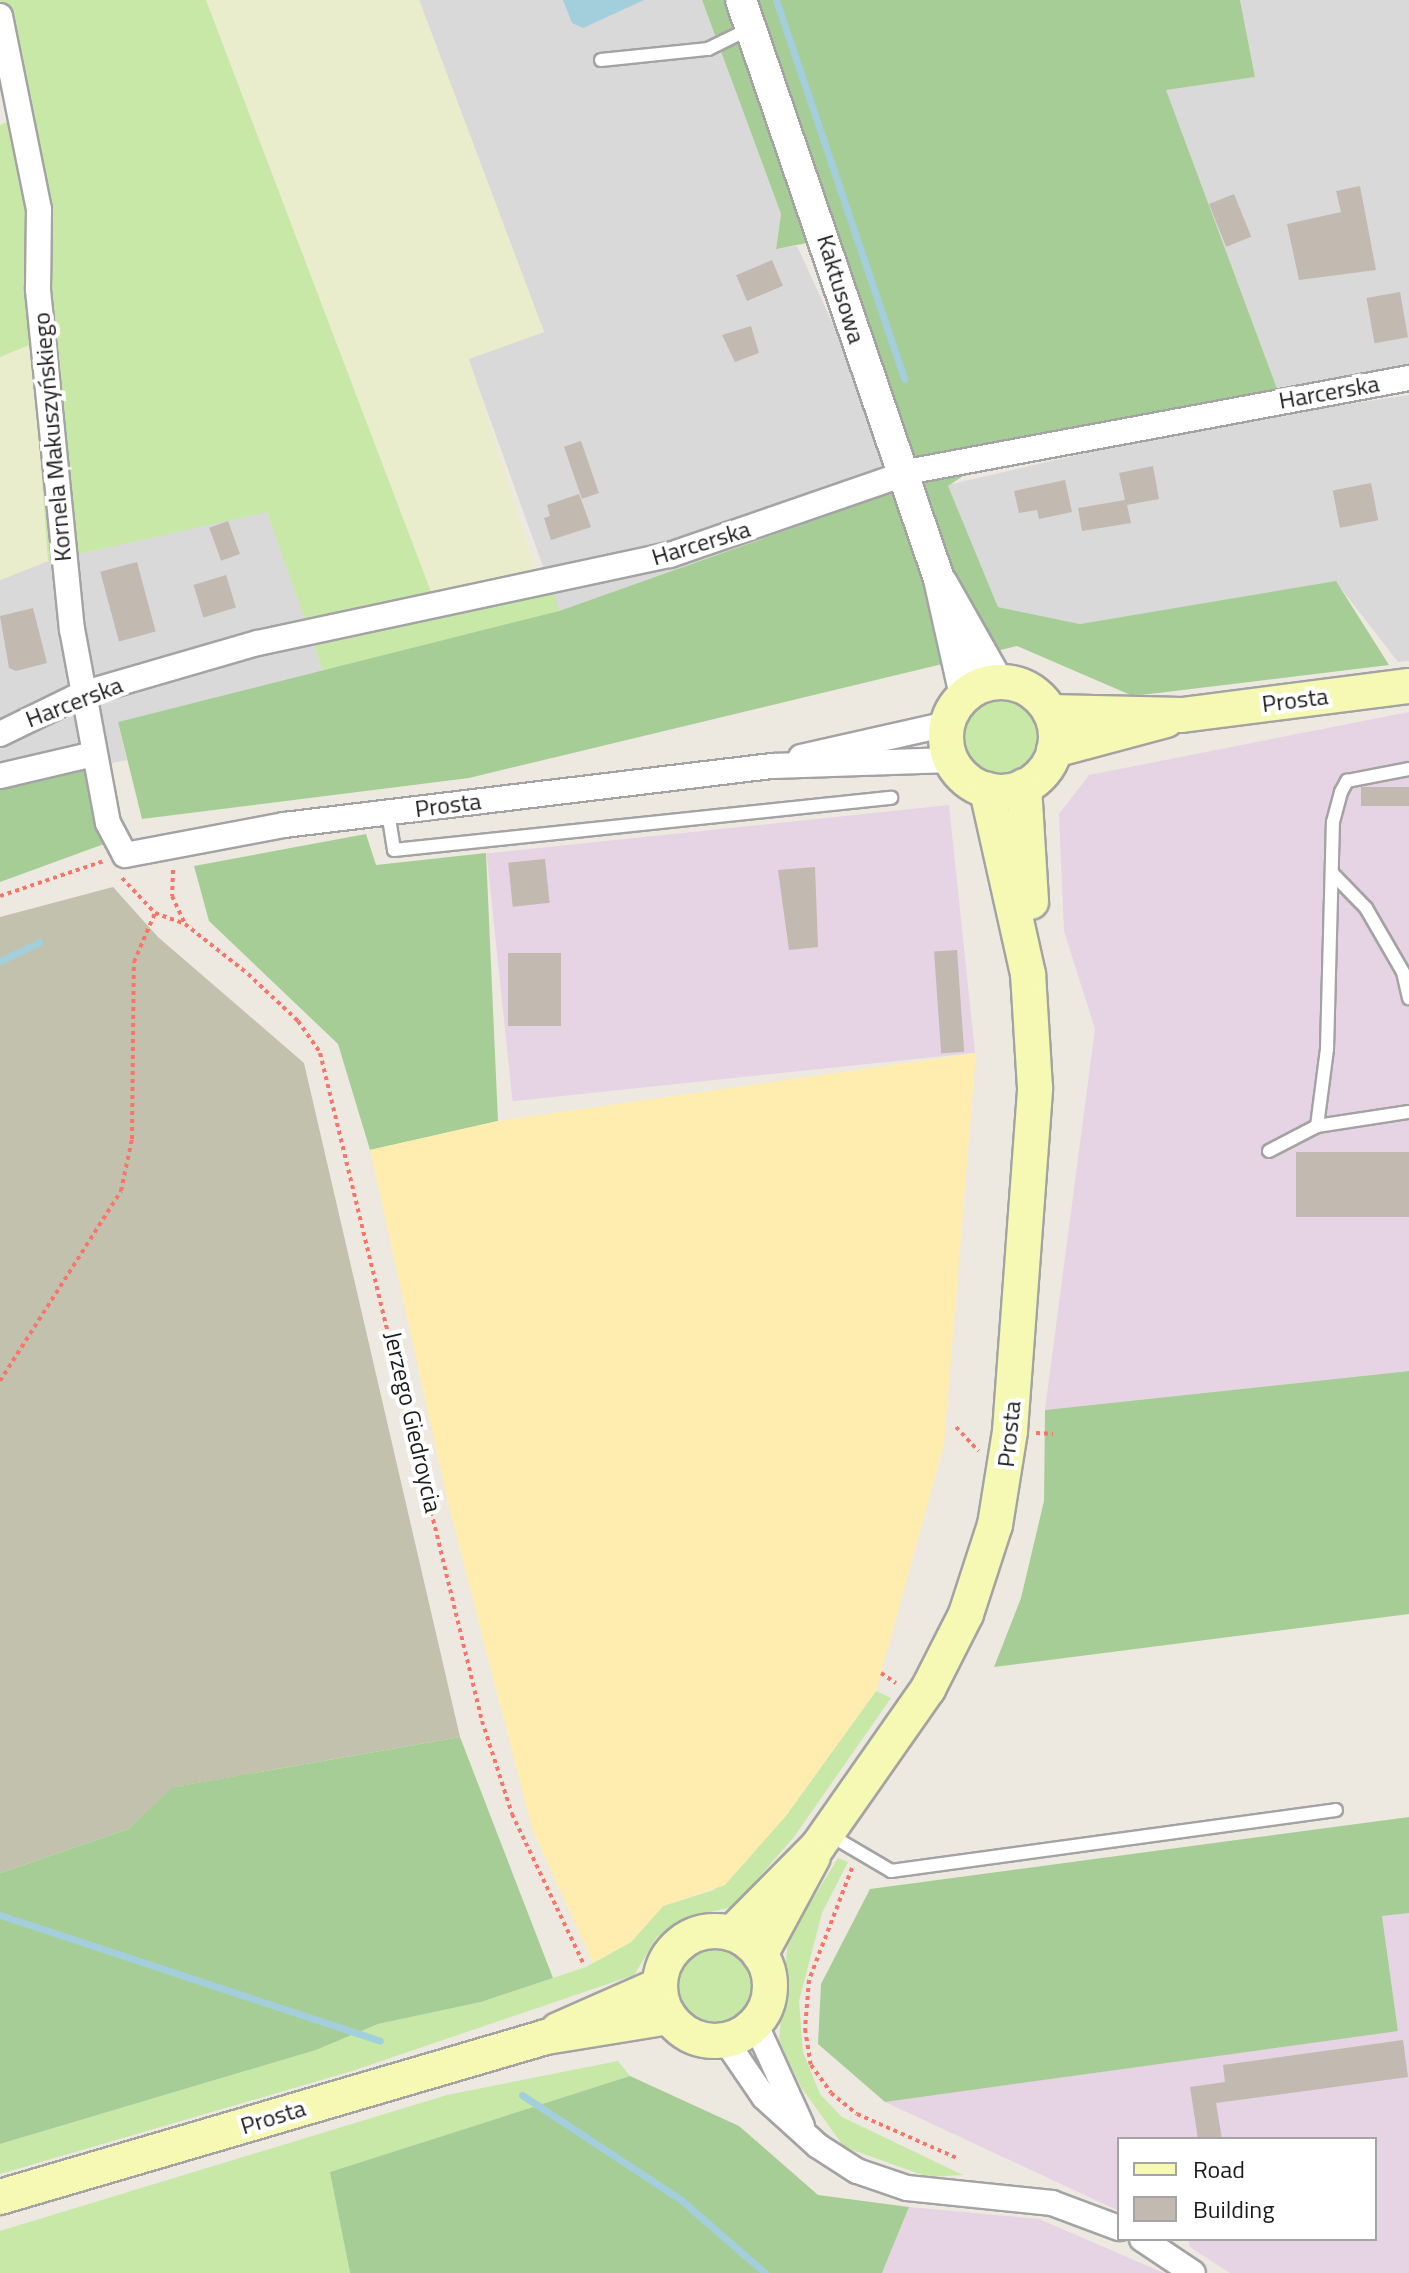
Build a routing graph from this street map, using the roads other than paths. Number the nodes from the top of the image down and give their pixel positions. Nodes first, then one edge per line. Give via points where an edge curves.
1 (746, 14) edge
2 (0, 16) edge
3 (601, 60) dead end
4 (1409, 378) edge
5 (898, 475) junction
6 (939, 579) junction
7 (998, 682) junction
8 (1409, 686) edge
9 (82, 694) junction
10 (965, 695) junction
11 (1050, 712) junction
12 (1120, 722) junction
13 (947, 724) junction
14 (0, 734) edge
15 (1054, 750) junction
16 (94, 754) junction
17 (951, 760) junction
18 (773, 766) junction
19 (1409, 769) edge
20 (0, 776) edge
21 (1024, 786) junction
22 (987, 790) junction
23 (891, 798) dead end
24 (388, 812) junction
25 (118, 857) joint
26 (1332, 873) junction
27 (1025, 924) junction
28 (1409, 998) edge
29 (1409, 1112) edge
30 (1317, 1126) junction
31 (1269, 1151) dead end
32 (1336, 1810) dead end
33 (823, 1839) junction
34 (786, 1890) junction
35 (732, 1933) junction
36 (760, 1955) junction
37 (660, 1985) junction
38 (669, 2017) junction
39 (600, 2020) junction
40 (755, 2023) junction
41 (725, 2040) junction
42 (806, 2135) junction
43 (0, 2197) edge
44 (1117, 2227) edge
45 (1145, 2241) edge
46 (1193, 2273) edge

1 - 3 lane via 708,49
1 - 5 street, Kaktusowa via 815,206
2 - 9 street, Kornela Makuszyńskiego via 39,209 38,290
4 - 5 street, Harcerska
5 - 6 street, Kaktusowa
5 - 9 street, Harcerska via 670,555 258,643
6 - 7 street, Kaktusowa
6 - 10 street, Kaktusowa
7 - 10 main road
7 - 11 main road via 1032,692
8 - 12 main road, Prosta
9 - 14 street, Harcerska
9 - 16 street, Kornela Makuszyńskiego
10 - 13 main road
11 - 12 main road, Prosta
11 - 15 main road
12 - 15 main road, Prosta
13 - 17 main road
13 - 18 street, Prosta
15 - 21 main road via 1040,775
16 - 20 street, Harcerska
16 - 25 street, Kornela Makuszyńskiego
17 - 18 street, Prosta
17 - 22 main road via 965,780
18 - 24 street, Prosta
19 - 26 lane via 1347,781 1333,822
21 - 22 main road
21 - 27 main road, Prosta
22 - 27 main road, Prosta
23 - 24 lane via 394,850
24 - 25 street, Prosta via 177,842
26 - 28 lane via 1366,908 1403,972
26 - 30 lane via 1327,1049
27 - 33 main road, Prosta via 1032,1156 1010,1431 995,1525 976,1588 938,1671
29 - 30 lane
30 - 31 lane
32 - 33 lane via 891,1871
33 - 34 main road, Prosta
34 - 35 main road, Prosta
34 - 36 main road, Prosta
35 - 36 main road
35 - 37 main road via 704,1932 679,1944
36 - 40 main road via 770,1990
37 - 38 main road
37 - 39 main road, Prosta
38 - 39 main road, Prosta
38 - 41 main road via 698,2038
39 - 43 main road, Prosta
40 - 41 main road
40 - 42 street
41 - 42 street via 764,2097
42 - 44 street via 843,2163 892,2184 1037,2200
45 - 46 street

